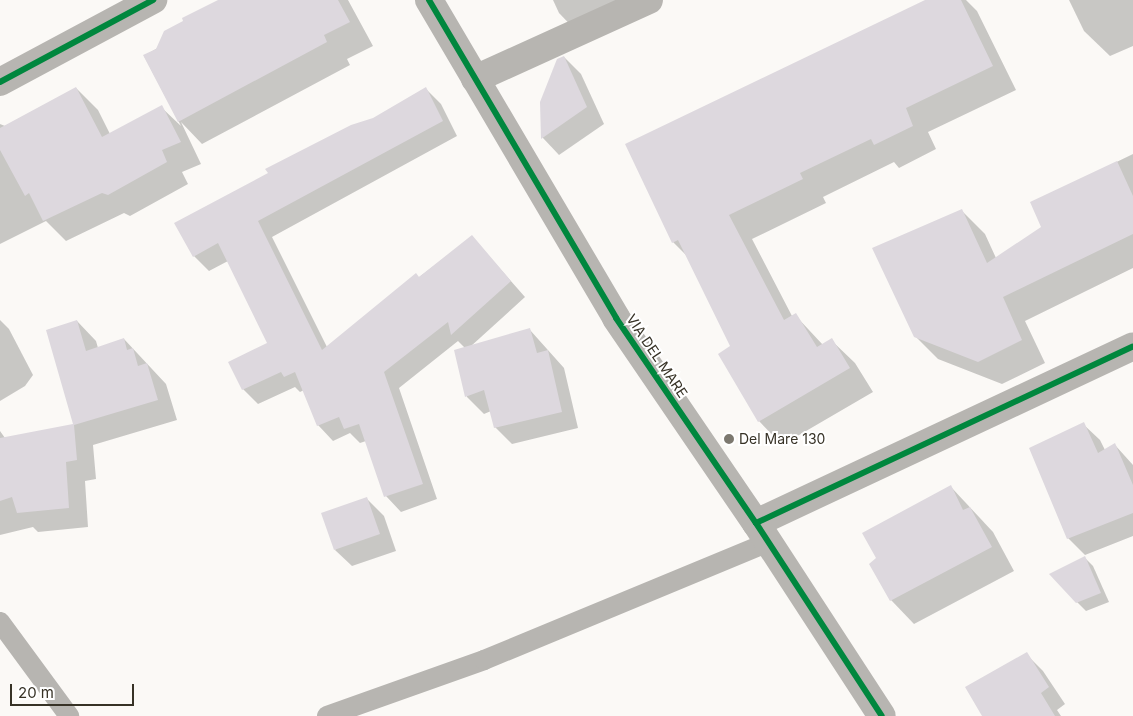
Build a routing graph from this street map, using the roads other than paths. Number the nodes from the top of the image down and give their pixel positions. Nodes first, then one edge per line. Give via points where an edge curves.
1 (153, 0) edge
2 (429, 0) edge
3 (649, 0) edge
4 (475, 79) junction
5 (0, 82) edge
6 (1133, 346) edge
7 (763, 532) junction
8 (0, 622) edge
9 (69, 716) edge
10 (327, 716) edge
11 (882, 716) edge

1 - 5 street
2 - 4 street, VIA DEL MARE
3 - 4 street
4 - 7 street, VIA DEL MARE via 616,318
6 - 7 street
7 - 10 lane via 484,660
7 - 11 street, VIA DEL MARE
8 - 9 lane

